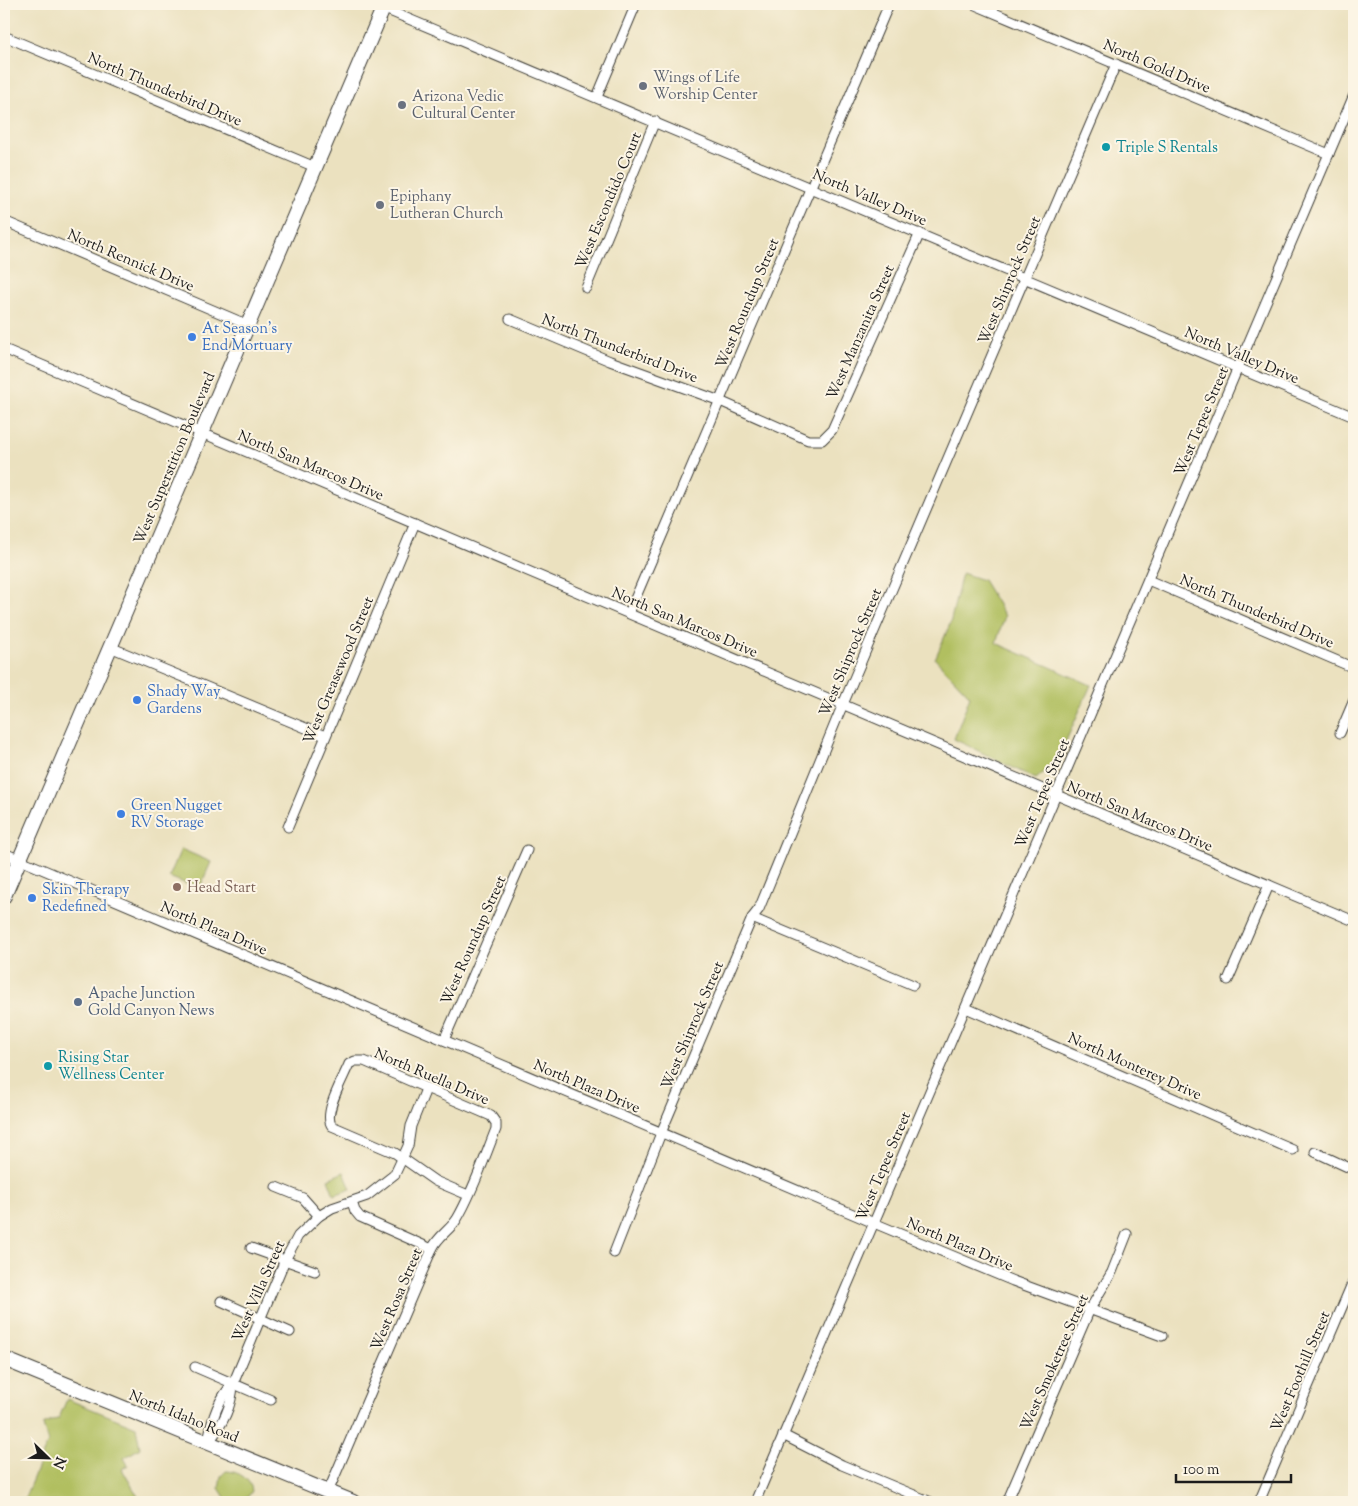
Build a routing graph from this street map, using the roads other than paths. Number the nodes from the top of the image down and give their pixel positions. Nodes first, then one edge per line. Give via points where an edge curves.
1 (636, 4) edge
2 (889, 4) edge
3 (973, 4) edge
4 (381, 5) edge
5 (4, 36) edge
6 (1116, 64) junction
7 (1354, 95) edge
8 (597, 97) junction
9 (655, 121) junction
10 (1329, 154) junction
11 (315, 167) junction
12 (811, 187) junction
13 (4, 221) edge
14 (920, 233) junction
15 (1025, 278) junction
16 (586, 288) dead end
17 (510, 319) dead end
18 (248, 325) junction
19 (4, 349) edge
20 (1238, 368) junction
21 (720, 401) junction
22 (1354, 418) edge
23 (202, 434) junction
24 (822, 440) joint
25 (414, 523) junction
26 (1148, 580) junction
27 (629, 613) junction
28 (110, 647) junction
29 (1354, 668) edge
30 (1354, 700) edge
31 (843, 704) junction
32 (1340, 733) dead end
33 (325, 736) junction
34 (1056, 795) junction
35 (288, 827) dead end
36 (527, 850) dead end
37 (4, 853) edge
38 (19, 860) junction
39 (1269, 886) junction
40 (4, 896) edge
41 (752, 918) junction
42 (1354, 921) edge
43 (1228, 980) dead end
44 (913, 985) dead end
45 (966, 1008) junction
46 (444, 1040) junction
47 (426, 1089) junction
48 (496, 1122) joint
49 (661, 1133) junction
50 (1293, 1150) dead end
51 (1314, 1152) dead end
52 (403, 1158) junction
53 (1354, 1170) edge
54 (276, 1187) dead end
55 (468, 1195) junction
56 (352, 1202) junction
57 (319, 1216) junction
58 (874, 1223) junction
59 (1127, 1234) dead end
60 (251, 1248) dead end
61 (432, 1249) junction
62 (614, 1253) dead end
63 (286, 1260) junction
64 (314, 1271) dead end
65 (1354, 1279) edge
66 (220, 1301) dead end
67 (1090, 1309) junction
68 (261, 1319) junction
69 (290, 1332) dead end
70 (1162, 1336) dead end
71 (4, 1359) edge
72 (195, 1367) dead end
73 (233, 1384) junction
74 (271, 1400) dead end
75 (783, 1435) junction
76 (208, 1443) junction
77 (328, 1492) junction
78 (353, 1502) edge
79 (755, 1502) edge
80 (931, 1502) edge
81 (1007, 1502) edge
82 (1259, 1502) edge

1 - 8 street
2 - 12 street, West Roundup Street
3 - 6 street, North Gold Drive
4 - 8 street, North Valley Drive
4 - 11 main road, West Superstition Boulevard
5 - 11 street, North Thunderbird Drive
6 - 10 street, North Gold Drive
6 - 15 street, West Shiprock Street
7 - 10 street, West Tepee Street
8 - 9 street, North Valley Drive
9 - 12 street, North Valley Drive
9 - 16 street, West Escondido Court
10 - 20 street, West Tepee Street
11 - 18 main road, West Superstition Boulevard
12 - 14 street, North Valley Drive
12 - 21 street, West Roundup Street
13 - 18 street, North Rennick Drive
14 - 15 street, North Valley Drive
14 - 24 street, West Manzanita Street via 832,430
15 - 20 street, North Valley Drive
15 - 31 street, West Shiprock Street
17 - 21 street, North Thunderbird Drive via 610,361
18 - 23 main road, West Superstition Boulevard
19 - 23 street, North San Marcos Drive
20 - 22 street, North Valley Drive
20 - 26 street, West Tepee Street
21 - 24 street, North Thunderbird Drive via 808,440
21 - 27 street, West Roundup Street
23 - 25 street, North San Marcos Drive
23 - 28 main road, West Superstition Boulevard
25 - 27 street, North San Marcos Drive
25 - 33 street, West Greasewood Street
26 - 29 street, North Thunderbird Drive
26 - 34 street, West Tepee Street
27 - 31 street, North San Marcos Drive
28 - 33 street
28 - 38 main road, West Superstition Boulevard
30 - 32 street
31 - 34 street, North San Marcos Drive
31 - 41 street, West Shiprock Street via 759,909
33 - 35 street, West Greasewood Street
34 - 39 street, North San Marcos Drive
34 - 45 street, West Tepee Street
36 - 46 street, West Roundup Street
37 - 38 street, North Plaza Drive
38 - 40 main road, West Superstition Boulevard
38 - 46 street, North Plaza Drive
39 - 42 street, North San Marcos Drive
39 - 43 street
41 - 44 street
41 - 49 street, West Shiprock Street
45 - 50 street, North Monterey Drive
45 - 58 street, West Tepee Street
46 - 49 street, North Plaza Drive
47 - 48 street, North Ruella Drive via 491,1116
47 - 52 street, West Villa Street via 411,1126
47 - 52 street, North Ruella Drive via 355,1061 349,1064 328,1113 329,1122 336,1128
48 - 55 street, West Rosa Street via 496,1129
49 - 58 street, North Plaza Drive
49 - 62 street, West Shiprock Street
51 - 53 street
52 - 55 street via 435,1181
52 - 56 street, West Villa Street via 395,1174 383,1186
54 - 57 street via 303,1198
55 - 61 street, West Rosa Street via 456,1220
56 - 57 street, West Villa Street
56 - 61 street via 360,1217
57 - 63 street, West Villa Street via 298,1236
58 - 67 street, North Plaza Drive
58 - 75 street, West Tepee Street
59 - 67 street, West Smoketree Street via 1112,1272
60 - 63 street
61 - 77 street, West Rosa Street
63 - 64 street
63 - 68 street, West Villa Street
65 - 82 street, West Foothill Street
66 - 68 street
67 - 70 street, North Plaza Drive
67 - 81 street, West Smoketree Street
68 - 69 street
68 - 73 street, West Villa Street
71 - 76 main road, North Idaho Road
72 - 73 street
73 - 74 street
73 - 76 street, West Villa Street via 232,1401 221,1426
75 - 79 street, West Tepee Street
75 - 80 street via 842,1465
76 - 77 main road, North Idaho Road
77 - 78 main road, North Idaho Road

